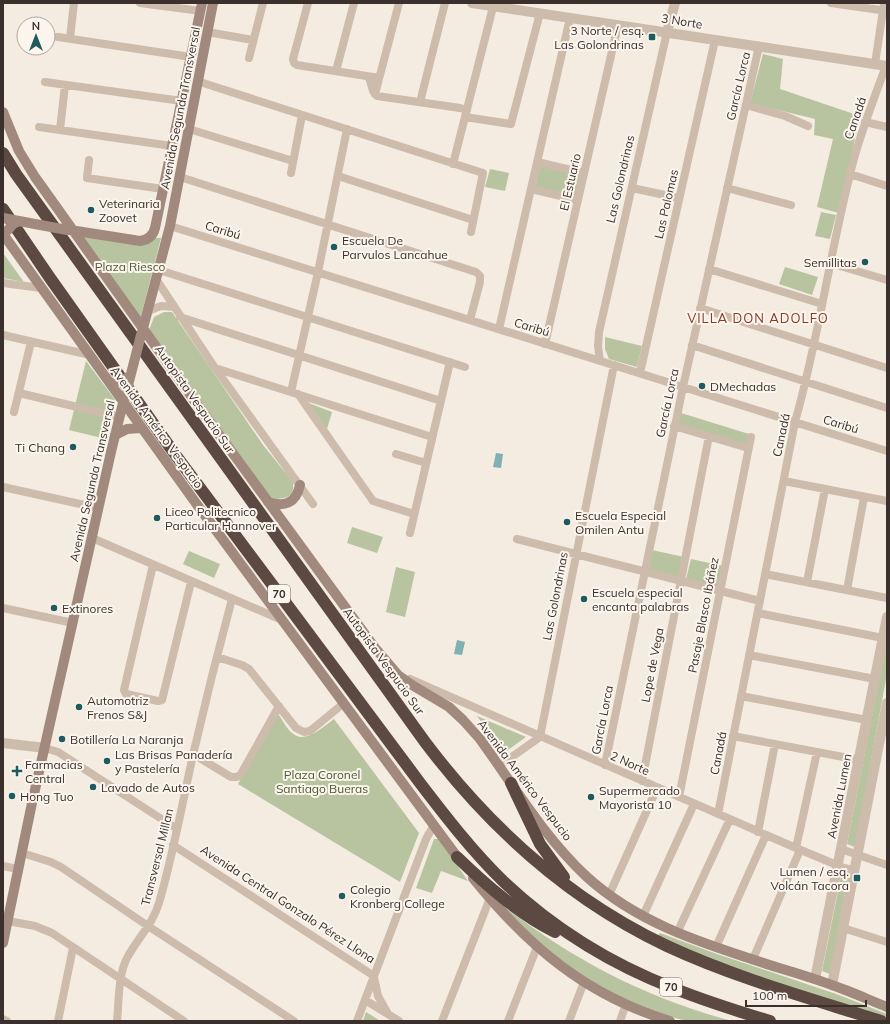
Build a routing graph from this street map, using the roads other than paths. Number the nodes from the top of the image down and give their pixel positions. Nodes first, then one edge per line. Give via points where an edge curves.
1 (74, 3) edge
2 (140, 3) edge
3 (213, 3) edge
4 (263, 3) edge
5 (308, 3) edge
6 (354, 3) edge
7 (399, 3) edge
8 (445, 3) edge
9 (472, 3) edge
10 (675, 3) edge
11 (831, 3) edge
12 (493, 5) edge
13 (202, 7) edge
14 (884, 8) edge
15 (540, 13) junction
16 (570, 18) junction
17 (618, 25) junction
18 (207, 32) junction
19 (667, 32) junction
20 (58, 36) dead end
21 (70, 38) junction
22 (253, 40) junction
23 (715, 40) junction
24 (759, 46) junction
25 (191, 57) junction
26 (249, 58) dead end
27 (875, 64) junction
28 (887, 66) edge
29 (336, 71) junction
30 (369, 77) junction
31 (379, 78) junction
32 (197, 81) junction
33 (45, 82) dead end
34 (65, 85) junction
35 (375, 94) junction
36 (182, 101) junction
37 (420, 102) junction
38 (746, 105) junction
39 (3, 112) edge
40 (466, 114) junction
41 (302, 115) junction
42 (865, 122) junction
43 (808, 126) dead end
44 (39, 127) dead end
45 (887, 127) edge
46 (189, 129) junction
47 (347, 129) junction
48 (60, 130) junction
49 (172, 146) junction
50 (3, 153) edge
51 (89, 160) dead end
52 (293, 161) junction
53 (537, 162) junction
54 (453, 164) junction
55 (291, 173) dead end
56 (584, 173) junction
57 (850, 174) junction
58 (338, 176) junction
59 (180, 178) junction
60 (887, 186) edge
61 (163, 188) junction
62 (632, 188) junction
63 (727, 188) junction
64 (531, 189) junction
65 (679, 198) junction
66 (578, 200) junction
67 (790, 205) dead end
68 (3, 209) edge
69 (3, 218) edge
70 (473, 220) junction
71 (19, 221) junction
72 (328, 225) junction
73 (170, 226) junction
74 (70, 230) junction
75 (471, 232) dead end
76 (6, 234) edge
77 (830, 263) junction
78 (709, 269) junction
79 (318, 272) junction
80 (157, 274) junction
81 (887, 280) edge
82 (3, 282) edge
83 (41, 288) junction
84 (822, 304) junction
85 (174, 307) junction
86 (700, 308) junction
87 (148, 311) junction
88 (180, 317) junction
89 (308, 317) junction
90 (470, 320) junction
91 (499, 329) junction
92 (142, 332) junction
93 (3, 335) edge
94 (31, 342) junction
95 (545, 344) junction
96 (814, 344) junction
97 (692, 345) junction
98 (90, 355) junction
99 (299, 355) junction
100 (600, 361) junction
101 (450, 362) junction
102 (614, 365) junction
103 (465, 367) dead end
104 (215, 368) junction
105 (887, 368) edge
106 (640, 373) junction
107 (130, 376) junction
108 (112, 382) junction
109 (806, 382) junction
110 (683, 387) junction
111 (19, 393) junction
112 (294, 393) junction
113 (124, 400) junction
114 (441, 401) junction
115 (887, 408) edge
116 (14, 412) dead end
117 (119, 417) junction
118 (795, 422) junction
119 (674, 426) junction
120 (141, 428) junction
121 (115, 435) junction
122 (710, 436) junction
123 (432, 437) junction
124 (750, 437) dead end
125 (748, 448) junction
126 (887, 451) edge
127 (396, 454) dead end
128 (426, 463) junction
129 (784, 481) junction
130 (300, 485) junction
131 (3, 487) edge
132 (825, 489) junction
133 (864, 497) junction
134 (887, 501) edge
135 (268, 502) junction
136 (313, 504) dead end
137 (98, 508) junction
138 (414, 514) junction
139 (410, 533) dead end
140 (92, 538) junction
141 (517, 538) dead end
142 (577, 553) junction
143 (153, 565) junction
144 (644, 571) junction
145 (765, 574) junction
146 (681, 580) junction
147 (191, 582) junction
148 (807, 582) junction
149 (720, 590) junction
150 (847, 590) junction
151 (887, 598) edge
152 (232, 599) junction
153 (760, 601) junction
154 (3, 608) edge
155 (758, 613) junction
156 (887, 617) edge
157 (283, 620) junction
158 (73, 623) junction
159 (883, 638) junction
160 (749, 655) junction
161 (217, 657) junction
162 (398, 675) junction
163 (875, 679) junction
164 (741, 696) junction
165 (887, 703) edge
166 (344, 704) junction
167 (279, 706) junction
168 (867, 720) junction
169 (885, 723) edge
170 (540, 736) junction
171 (733, 736) junction
172 (3, 743) edge
173 (775, 744) junction
174 (45, 748) junction
175 (817, 752) junction
176 (193, 754) junction
177 (859, 760) junction
178 (605, 765) junction
179 (499, 766) junction
180 (642, 781) junction
181 (511, 783) junction
182 (657, 788) junction
183 (679, 797) junction
184 (694, 804) junction
185 (718, 814) junction
186 (730, 819) junction
187 (434, 825) junction
188 (177, 829) junction
189 (762, 833) junction
190 (174, 845) junction
191 (798, 849) junction
192 (841, 850) junction
193 (22, 853) junction
194 (857, 855) junction
195 (457, 857) junction
196 (887, 865) edge
197 (3, 866) edge
198 (838, 866) junction
199 (18, 869) junction
200 (854, 870) junction
201 (580, 894) junction
202 (609, 895) junction
203 (490, 898) junction
204 (643, 916) junction
205 (8, 921) junction
206 (148, 926) junction
207 (843, 928) junction
208 (678, 933) junction
209 (887, 942) edge
210 (3, 943) edge
211 (537, 947) junction
212 (589, 947) junction
213 (716, 947) junction
214 (73, 948) junction
215 (753, 959) junction
216 (374, 976) junction
217 (815, 979) junction
218 (122, 980) junction
219 (584, 982) junction
220 (832, 985) junction
221 (365, 1000) junction
222 (626, 1004) junction
223 (887, 1007) edge
224 (388, 1014) junction
225 (3, 1019) edge
226 (7, 1021) edge
227 (58, 1021) edge
228 (118, 1021) edge
229 (184, 1021) edge
230 (294, 1021) edge
231 (357, 1021) edge
232 (399, 1021) edge
233 (442, 1021) edge
234 (508, 1021) edge
235 (569, 1021) edge
236 (620, 1021) edge
237 (670, 1021) edge
238 (770, 1021) edge
239 (881, 1021) edge

1 - 21 street
2 - 13 street
3 - 18 main road, Avenida Segunda Transversal
4 - 22 street
5 - 29 street via 294,63
6 - 29 street
7 - 31 street
8 - 37 street
9 - 12 street, 3 Norte
10 - 19 street, Las Golondrinas
11 - 14 street
12 - 15 street, 3 Norte
12 - 40 street
13 - 25 main road, Avenida Segunda Transversal
14 - 27 street
15 - 16 street, 3 Norte
15 - 40 street via 511,124
16 - 17 street, 3 Norte
16 - 53 street
17 - 19 street, 3 Norte
17 - 56 street, El Estuario
18 - 22 street
18 - 32 main road, Avenida Segunda Transversal
19 - 23 street, 3 Norte
19 - 62 street, Las Golondrinas
20 - 21 street
21 - 25 street
22 - 26 street
23 - 24 street, 3 Norte
23 - 65 street, Las Palomas
24 - 27 street, 3 Norte
24 - 38 street, García Lorca
25 - 36 main road, Avenida Segunda Transversal
27 - 28 street, 3 Norte
28 - 42 street, Canadá
29 - 30 street
30 - 31 street
30 - 35 street
31 - 35 street
32 - 41 street
32 - 46 main road, Avenida Segunda Transversal
33 - 34 street
34 - 36 street
34 - 48 street
35 - 37 street
36 - 49 main road, Avenida Segunda Transversal
37 - 40 street via 460,108
38 - 43 street
38 - 63 street, García Lorca
39 - 74 main road, Avenida Américo Vespucio via 28,167
40 - 54 street
41 - 47 street
41 - 52 street
42 - 45 street
42 - 57 street, Canadá
44 - 48 street
46 - 52 street
46 - 59 main road, Avenida Segunda Transversal
47 - 54 street
47 - 58 street
48 - 49 street
49 - 61 main road, Avenida Segunda Transversal
50 - 201 highway, Autopista Vespucio Sur / 70 via 442,764 501,830 536,861
51 - 61 street via 87,178
52 - 55 street
53 - 56 street
53 - 64 street
54 - 70 street via 483,173
56 - 66 street, El Estuario
57 - 60 street
57 - 77 street, Canadá
58 - 70 street
58 - 72 street
59 - 72 street
59 - 73 main road, Avenida Segunda Transversal
61 - 74 main road, Avenida Segunda Transversal via 154,232 146,240
62 - 65 street
62 - 100 street, Las Golondrinas via 599,332
63 - 67 street
63 - 78 street, García Lorca
64 - 66 street
64 - 91 street
65 - 106 street, Las Palomas
66 - 95 street, El Estuario
68 - 212 highway, 70 via 177,457 452,824 482,859 519,895
69 - 71 main road, Avenida Segunda Transversal, bridge
70 - 75 street
71 - 74 main road, Avenida Segunda Transversal, bridge
71 - 76 main road, bridge via 13,224
72 - 79 street
72 - 90 street via 474,271 478,274 480,282
73 - 79 street, Caribú
73 - 80 main road, Avenida Segunda Transversal
74 - 92 main road, Avenida Américo Vespucio
76 - 83 main road, Avenida Américo Vespucio
77 - 81 street
77 - 84 street, Canadá
78 - 84 street
78 - 86 street, García Lorca
79 - 89 street
79 - 90 street, Caribú
80 - 85 street
80 - 87 main road, Avenida Segunda Transversal
80 - 89 street
82 - 83 street
83 - 98 main road, Avenida Américo Vespucio
84 - 96 street, Canadá
85 - 87 street via 161,306
85 - 88 street
86 - 96 street
86 - 97 street, García Lorca
87 - 92 main road, Avenida Segunda Transversal
88 - 99 street
88 - 104 street
89 - 99 street
89 - 101 street
90 - 91 street, Caribú
91 - 95 street, Caribú
92 - 107 main road, Avenida Segunda Transversal, bridge
92 - 135 main road, Avenida Américo Vespucio
93 - 94 street
94 - 98 street
94 - 111 street
95 - 100 street, Caribú
96 - 105 street
96 - 109 street, Canadá
97 - 109 street
97 - 110 street, García Lorca
98 - 108 main road, Avenida Américo Vespucio
99 - 112 street
99 - 114 street
100 - 102 street, Caribú
101 - 103 street
101 - 114 street
102 - 106 street, Caribú
102 - 142 street, Las Golondrinas
104 - 112 street
104 - 130 street
106 - 110 street, Caribú
107 - 108 main road, bridge
107 - 113 main road, Avenida Segunda Transversal, bridge
108 - 113 main road, Avenida Américo Vespucio
109 - 115 street
109 - 118 street, Canadá
110 - 118 street, Caribú
110 - 119 street, García Lorca
111 - 116 street
111 - 117 street
112 - 123 street
112 - 138 street via 373,501
113 - 117 main road, Avenida Segunda Transversal
113 - 120 main road, Avenida Américo Vespucio
114 - 123 street
117 - 121 main road, Avenida Segunda Transversal
118 - 126 street, Caribú
118 - 129 street, Canadá
119 - 122 street
119 - 144 street, García Lorca
120 - 121 main road via 129,428
120 - 157 main road, Avenida Américo Vespucio
121 - 137 main road, Avenida Segunda Transversal
122 - 125 street
122 - 146 street, Lope de Vega
123 - 128 street
124 - 125 street, Pasaje Blasco Ibáñez
125 - 149 street, Pasaje Blasco Ibáñez
127 - 128 street
128 - 138 street
129 - 132 street
129 - 145 street, Canadá
130 - 135 main road via 290,502
130 - 136 street
131 - 137 street
132 - 133 street
132 - 148 street
133 - 134 street
133 - 150 street
135 - 162 main road, Avenida Américo Vespucio via 375,648
137 - 140 main road, Avenida Segunda Transversal
138 - 139 street
140 - 143 street
140 - 158 main road, Avenida Segunda Transversal
141 - 142 street
142 - 144 street
142 - 170 street, Las Golondrinas
143 - 147 street
143 - 147 street via 124,690 126,694 162,700
144 - 146 street
144 - 178 street, García Lorca
145 - 148 street
145 - 153 street, Canadá
146 - 149 street
146 - 180 street, Lope de Vega
147 - 152 street
148 - 150 street
149 - 153 street
149 - 183 street, Pasaje Blasco Ibáñez
150 - 151 street
152 - 157 street
152 - 161 street, Transversal Millan
153 - 155 street, Canadá
154 - 158 street
155 - 159 street
155 - 160 street, Canadá
156 - 159 street, Avenida Lumen
157 - 166 main road, Avenida Américo Vespucio
158 - 174 main road, Avenida Segunda Transversal
159 - 163 street, Avenida Lumen
160 - 163 street
160 - 164 street, Canadá
161 - 167 street via 249,669
161 - 176 street, Transversal Millan
162 - 170 street, 2 Norte
162 - 179 main road, Avenida Américo Vespucio via 456,713 474,731
163 - 168 street, Avenida Lumen
164 - 168 street
164 - 171 street, Canadá
165 - 169 street
166 - 167 street via 307,732 298,730
166 - 187 main road, Avenida Américo Vespucio
167 - 176 street via 237,777 230,777
168 - 177 street, Avenida Lumen
169 - 194 street
170 - 178 street, 2 Norte
170 - 179 street
171 - 173 street
171 - 185 street, Canadá
172 - 174 street
173 - 175 street
173 - 189 street
174 - 188 street via 58,752
174 - 193 main road, Avenida Segunda Transversal
175 - 177 street
175 - 191 street
176 - 188 street, Transversal Millan
177 - 192 street, Avenida Lumen
178 - 180 street, 2 Norte
179 - 181 main road, Avenida Américo Vespucio
180 - 182 street, 2 Norte
181 - 201 highway via 540,844 561,874
181 - 202 main road, Avenida Américo Vespucio via 557,846
182 - 183 street, 2 Norte
182 - 202 street
183 - 184 street, 2 Norte
184 - 185 street, 2 Norte
184 - 204 street
185 - 186 street, 2 Norte
186 - 189 street, 2 Norte
186 - 208 street
187 - 195 main road, Avenida Américo Vespucio
187 - 216 street via 426,839
188 - 190 street, Transversal Millan
189 - 191 street, 2 Norte
189 - 213 street
190 - 206 street, Transversal Millan via 158,905
190 - 216 street, Avenida Central Gonzalo Pérez Llona
191 - 198 street, 2 Norte
191 - 215 street
192 - 194 street
192 - 198 street, Avenida Lumen
193 - 199 main road, Avenida Segunda Transversal
193 - 206 street via 61,867
194 - 196 street
194 - 200 street
195 - 203 main road, Avenida Américo Vespucio
195 - 212 highway via 519,910
197 - 199 street
198 - 200 street, 2 Norte
198 - 217 street, Avenida Lumen
199 - 205 main road, Avenida Segunda Transversal
200 - 207 street
201 - 239 highway, Autopista Vespucio Sur / 70 via 634,929 702,961
202 - 204 main road, Avenida Américo Vespucio
203 - 211 main road, Avenida Américo Vespucio
203 - 233 street
204 - 208 main road, Avenida Américo Vespucio
205 - 210 main road, Avenida Segunda Transversal
205 - 214 street via 44,929
206 - 218 street, Transversal Millan via 124,964
206 - 230 street
207 - 209 street
207 - 220 street
208 - 213 main road, Avenida Américo Vespucio
211 - 219 main road, Avenida Américo Vespucio
211 - 234 street
212 - 238 highway, 70 via 672,988
213 - 215 main road, Avenida Américo Vespucio
214 - 218 street
214 - 227 street
215 - 217 main road, Avenida Américo Vespucio
216 - 221 street
216 - 224 street, Avenida Central Gonzalo Pérez Llona via 378,996
217 - 220 main road, Avenida Américo Vespucio
218 - 228 street, Transversal Millan
218 - 229 street
219 - 222 main road, Avenida Américo Vespucio
219 - 235 street
220 - 223 main road, Avenida Américo Vespucio
221 - 224 street, Avenida Central Gonzalo Pérez Llona
221 - 231 street
222 - 236 street
222 - 237 main road, Avenida Américo Vespucio
224 - 232 street, Avenida Central Gonzalo Pérez Llona
225 - 226 street

